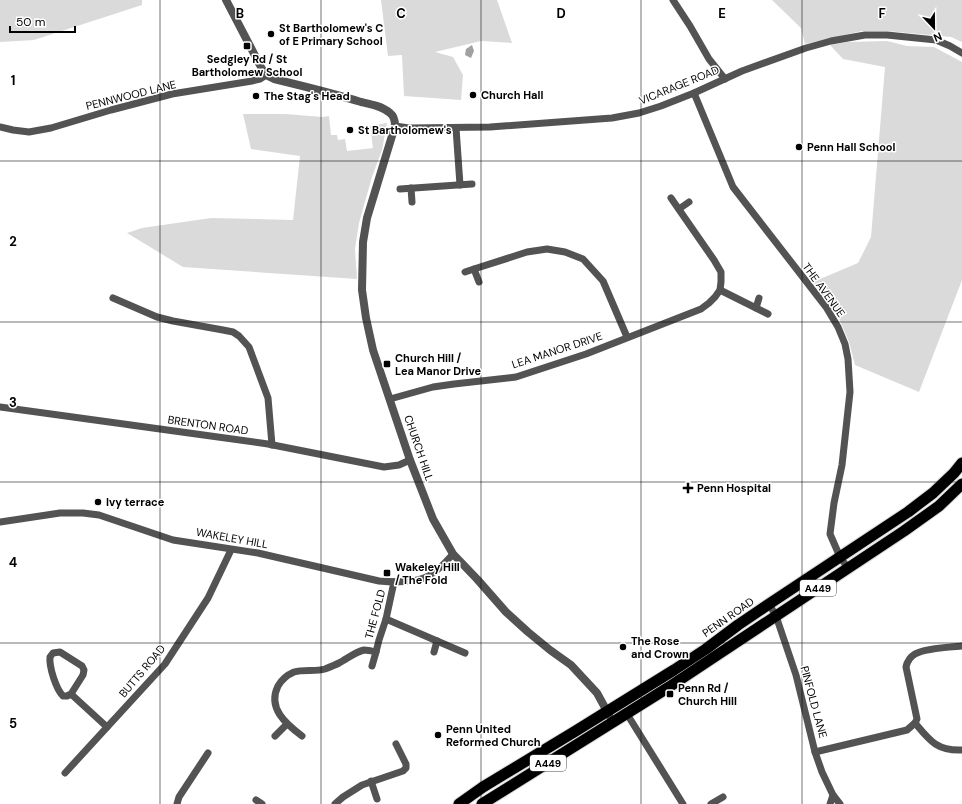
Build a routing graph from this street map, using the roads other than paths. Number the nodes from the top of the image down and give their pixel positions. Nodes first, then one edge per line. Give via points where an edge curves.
1 (226, 0) edge
2 (673, 0) edge
3 (962, 53) edge
4 (266, 75) junction
5 (725, 79) junction
6 (694, 93) junction
7 (395, 126) junction
8 (0, 127) edge
9 (456, 128) junction
10 (472, 184) dead end
11 (460, 185) junction
12 (411, 188) junction
13 (400, 189) dead end
14 (671, 198) dead end
15 (412, 202) dead end
16 (690, 202) dead end
17 (679, 209) junction
18 (474, 270) junction
19 (464, 272) dead end
20 (479, 282) dead end
21 (720, 290) junction
22 (113, 298) dead end
23 (759, 298) dead end
24 (756, 308) junction
25 (768, 314) dead end
26 (627, 337) junction
27 (390, 399) junction
28 (0, 407) edge
29 (272, 445) junction
30 (410, 460) junction
31 (962, 463) edge
32 (962, 484) edge
33 (0, 522) edge
34 (231, 550) junction
35 (453, 554) junction
36 (840, 557) junction
37 (848, 568) junction
38 (394, 582) junction
39 (769, 604) junction
40 (776, 616) junction
41 (386, 618) junction
42 (438, 641) junction
43 (962, 646) edge
44 (376, 652) junction
45 (434, 652) dead end
46 (465, 653) dead end
47 (372, 666) dead end
48 (71, 694) junction
49 (608, 711) junction
50 (627, 714) junction
51 (613, 722) junction
52 (915, 723) junction
53 (287, 724) junction
54 (107, 727) junction
55 (275, 736) dead end
56 (302, 736) dead end
57 (396, 744) dead end
58 (962, 750) edge
59 (815, 752) junction
60 (208, 753) dead end
61 (65, 773) dead end
62 (371, 781) junction
63 (834, 795) junction
64 (723, 797) dead end
65 (377, 799) dead end
66 (256, 800) dead end
67 (177, 804) edge
68 (262, 804) edge
69 (335, 804) edge
70 (459, 804) edge
71 (482, 804) edge
72 (682, 804) edge
73 (711, 804) edge
74 (830, 804) edge
75 (840, 804) edge

1 - 4 street
2 - 5 street
3 - 5 street, VICARAGE ROAD via 936,40 865,35 806,48
4 - 7 street, CHURCH HILL via 376,106 391,113
4 - 8 street, PENNWOOD LANE via 252,81 172,94 51,128 29,132
5 - 6 street, VICARAGE ROAD
6 - 9 street, VICARAGE ROAD via 661,106 612,118
6 - 36 street, THE AVENUE via 733,187 826,307 845,344 850,392 842,465 830,534
7 - 9 street, VICARAGE ROAD
7 - 27 street, CHURCH HILL via 367,218 362,266 366,318
9 - 11 street
10 - 11 street
11 - 12 street
12 - 13 street
12 - 15 street
14 - 17 street
16 - 17 street
17 - 21 street via 721,272
18 - 19 street
18 - 20 street
18 - 26 street via 527,252 547,249 583,259 603,281
21 - 24 street
21 - 26 street, LEA MANOR DRIVE via 716,297 701,309
22 - 29 street via 173,322 233,332 239,336 249,346 268,398
23 - 24 street
24 - 25 street
26 - 27 street, LEA MANOR DRIVE via 586,354 516,377 433,387
27 - 30 street, CHURCH HILL
28 - 29 street, BRENTON ROAD
29 - 30 street, BRENTON ROAD via 384,467
30 - 35 street, CHURCH HILL via 433,519
31 - 36 highway, PENN ROAD / A449 via 933,494
32 - 37 highway, A449 via 939,506
33 - 34 street, WAKELEY HILL via 60,513 83,513 110,518 173,540
34 - 38 street, WAKELEY HILL via 258,553 379,581
34 - 54 street, BUTTS ROAD via 208,598 165,664
35 - 38 street, WAKELEY HILL via 441,567 423,579
35 - 49 street, CHURCH HILL via 506,612 571,664 597,693
36 - 37 street, THE AVENUE
36 - 39 highway, PENN ROAD / A449
37 - 40 highway, A449
38 - 41 street, THE FOLD
39 - 40 street, PINFOLD LANE
39 - 49 highway, PENN ROAD / A449 via 706,649
40 - 50 highway, A449
40 - 59 street, PINFOLD LANE via 796,675
41 - 42 street
41 - 44 street, THE FOLD
42 - 45 street
42 - 46 street
43 - 52 street via 924,650 914,654 908,662 906,667 917,719
44 - 47 street, THE FOLD
44 - 53 street via 365,650 322,670 295,672 283,679 274,699
48 - 48 street via 63,696 57,687 49,661 53,653 60,652 84,670
48 - 54 street
49 - 51 street, CHURCH HILL
49 - 70 highway, PENN ROAD / A449
50 - 51 highway, A449
50 - 72 street
51 - 71 highway, A449
52 - 58 street via 940,747
52 - 59 street via 907,730
53 - 55 street
53 - 56 street
54 - 61 street, BUTTS ROAD
57 - 62 street via 406,768
59 - 63 street, PINFOLD LANE
60 - 67 street
62 - 65 street
62 - 69 street via 362,784
63 - 74 street
63 - 75 street, PINFOLD LANE
64 - 73 street
66 - 68 street

